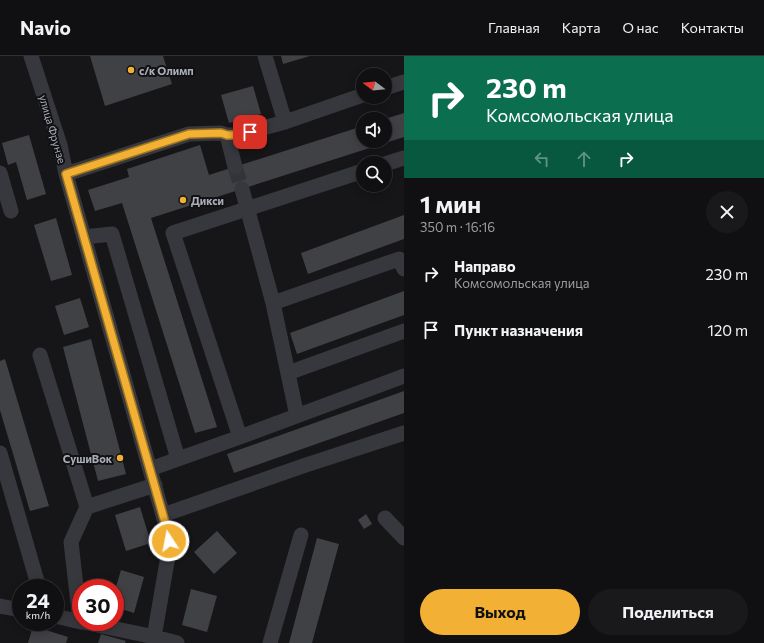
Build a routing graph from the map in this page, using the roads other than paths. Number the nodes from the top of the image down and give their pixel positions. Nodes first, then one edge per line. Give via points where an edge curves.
1 (31, 56) edge
2 (265, 56) edge
3 (404, 82) edge
4 (392, 86) edge
5 (356, 97) edge
6 (285, 122) junction
7 (227, 135) junction
8 (404, 158) edge
9 (392, 162) edge
10 (235, 167) tunnel mouth
11 (0, 173) edge
12 (356, 173) edge
13 (66, 174) junction
14 (242, 189) tunnel mouth
15 (248, 208) junction
16 (11, 211) dead end
17 (84, 237) junction
18 (402, 262) edge
19 (274, 303) junction
20 (404, 331) edge
21 (40, 355) dead end
22 (288, 373) junction
23 (404, 376) edge
24 (297, 416) junction
25 (404, 433) edge
26 (240, 437) junction
27 (0, 453) edge
28 (178, 459) junction
29 (150, 469) junction
30 (155, 485) junction
31 (87, 507) junction
32 (163, 515) junction
33 (385, 518) dead end
34 (301, 535) dead end
35 (404, 538) edge
36 (36, 579) edge
37 (76, 579) edge
38 (0, 606) edge
39 (12, 608) edge
40 (118, 631) edge
41 (154, 640) edge
42 (177, 643) edge
43 (270, 643) edge

1 - 13 street, улица Фрунзе via 60,145
2 - 6 street
3 - 4 street
5 - 6 street
6 - 7 street via 238,135
7 - 10 street
7 - 13 street via 189,134
8 - 9 street
11 - 16 street
12 - 15 street
13 - 17 street, улица Фрунзе
14 - 15 street
15 - 19 street
15 - 26 street via 173,233
17 - 28 street via 112,234
17 - 29 street, улица Фрунзе
18 - 19 street
19 - 22 street
20 - 22 street
21 - 31 street
22 - 24 street
23 - 24 street
24 - 26 street
25 - 32 street
26 - 28 street
27 - 36 street
28 - 29 street
29 - 30 street, улица Фрунзе
30 - 31 street
30 - 32 street, улица Фрунзе
31 - 37 street via 71,542
32 - 41 street, улица Фрунзе via 169,550
33 - 35 street
34 - 43 street
38 - 39 street
40 - 41 street
41 - 42 street

